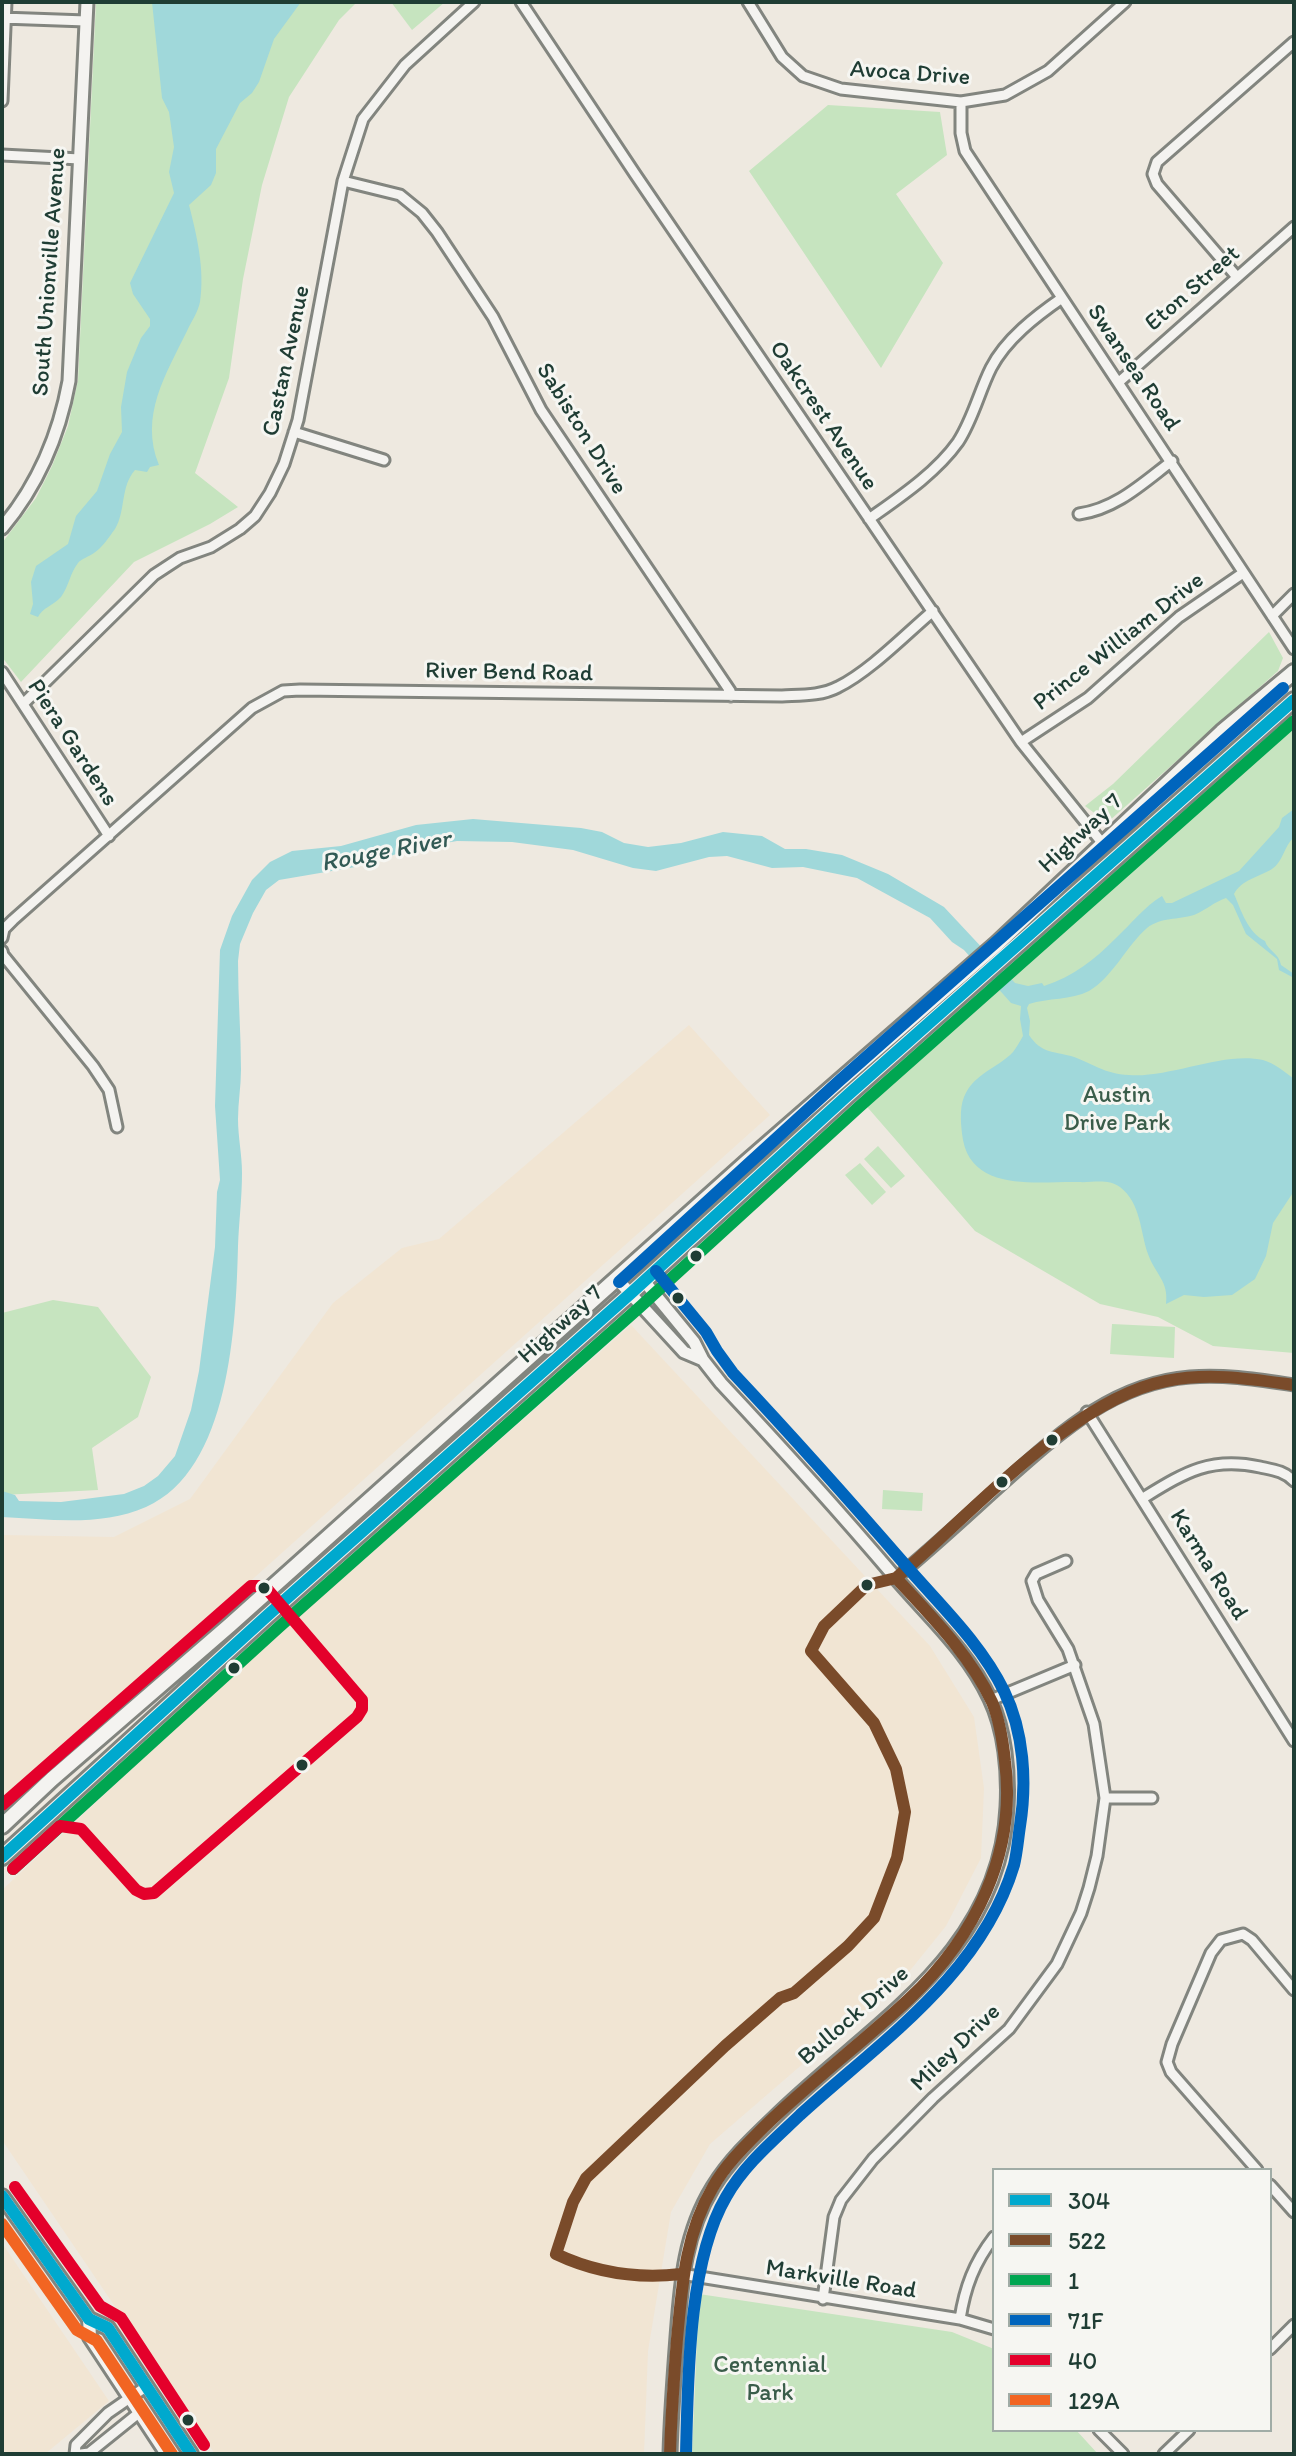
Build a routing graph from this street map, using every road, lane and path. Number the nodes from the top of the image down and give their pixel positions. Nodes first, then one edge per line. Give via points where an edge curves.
1 (6, 2) edge
2 (87, 2) edge
3 (474, 2) edge
4 (521, 2) edge
5 (748, 2) edge
6 (1125, 2) edge
7 (4, 18) edge
8 (86, 21) junction
9 (1294, 42) edge
10 (2, 101) edge
11 (961, 102) junction
12 (2, 155) edge
13 (80, 159) junction
14 (343, 181) junction
15 (1294, 227) edge
16 (1237, 277) junction
17 (1062, 298) junction
18 (1119, 382) junction
19 (294, 432) junction
20 (384, 460) dead end
21 (1172, 461) junction
22 (1079, 514) dead end
23 (869, 519) junction
24 (2, 528) edge
25 (1243, 573) junction
26 (1294, 594) edge
27 (933, 611) junction
28 (1272, 616) junction
29 (1294, 649) edge
30 (2, 672) edge
31 (1294, 672) edge
32 (731, 696) junction
33 (1294, 700) edge
34 (23, 704) junction
35 (1021, 742) junction
36 (109, 836) junction
37 (1103, 844) junction
38 (2, 938) edge
39 (1002, 949) junction
40 (2, 951) edge
41 (958, 988) junction
42 (117, 1127) dead end
43 (617, 1279) junction
44 (644, 1281) junction
45 (630, 1294) junction
46 (703, 1360) junction
47 (1294, 1385) edge
48 (1087, 1412) junction
49 (1294, 1481) edge
50 (1143, 1498) junction
51 (1066, 1561) dead end
52 (896, 1578) junction
53 (1075, 1665) junction
54 (991, 1700) junction
55 (1294, 1741) edge
56 (1105, 1798) junction
57 (1152, 1798) dead end
58 (2, 1826) edge
59 (2, 1857) edge
60 (1294, 1990) edge
61 (1255, 2168) edge
62 (1272, 2187) edge
63 (2, 2196) edge
64 (1294, 2212) edge
65 (992, 2240) edge
66 (681, 2274) junction
67 (823, 2299) junction
68 (89, 2319) junction
69 (960, 2319) junction
70 (1294, 2325) edge
71 (992, 2328) edge
72 (1272, 2347) edge
73 (147, 2386) junction
74 (130, 2398) junction
75 (140, 2412) junction
76 (1101, 2432) edge
77 (1187, 2432) edge
78 (75, 2454) edge
79 (81, 2454) edge
80 (167, 2454) edge
81 (191, 2454) edge
82 (670, 2454) edge
83 (1123, 2454) edge
84 (1164, 2454) edge

1 - 7 street
2 - 8 street, South Unionville Avenue
3 - 14 street, Castan Avenue via 383,91 363,119
4 - 23 street, Oakcrest Avenue
5 - 11 street, Avoca Drive via 782,57 803,76 841,89
6 - 11 street, Avoca Drive via 1048,71 1005,95
7 - 8 street
7 - 10 street
8 - 13 street, South Unionville Avenue
9 - 16 street via 1157,162 1153,174
11 - 17 street, Swansea Road via 965,151
12 - 13 street
13 - 24 street, South Unionville Avenue via 64,406 42,467
14 - 19 street, Castan Avenue
14 - 32 street, Sabiston Drive via 400,195 437,232 493,317 541,410
15 - 16 street, Eton Street
16 - 18 street, Eton Street
17 - 18 street, Swansea Road
17 - 23 street via 1024,329 992,366 959,440 943,461
18 - 21 street, Swansea Road
19 - 20 street
19 - 34 street, Castan Avenue via 255,516 226,539 154,575
21 - 22 street via 1115,503
21 - 25 street, Swansea Road
23 - 27 street, Oakcrest Avenue
25 - 28 street, Swansea Road
25 - 35 street, Prince William Drive via 1179,617 1088,698
26 - 28 street
27 - 32 street, River Bend Road via 838,687 817,694
27 - 35 street, Oakcrest Avenue
28 - 29 street, Swansea Road
30 - 34 street, Piera Gardens
31 - 37 main road, Highway 7
32 - 36 street, River Bend Road via 283,691 252,708
33 - 39 main road, Highway 7
34 - 36 street, Piera Gardens
35 - 37 street, Oakcrest Avenue
36 - 38 street, River Bend Road via 13,920
37 - 39 main road, Highway 7
39 - 41 main road, Highway 7
40 - 42 street via 109,1090
41 - 43 main road, Highway 7 via 747,1162
41 - 44 main road, Highway 7
43 - 45 street, Bullock Drive
43 - 58 main road, Highway 7
44 - 45 main road, Highway 7
44 - 46 street, Bullock Drive
45 - 46 street, Bullock Drive via 684,1352
45 - 59 main road, Highway 7
46 - 52 street, Bullock Drive
47 - 48 street via 1188,1377 1121,1394
48 - 50 street, Karma Road
48 - 52 street
49 - 50 street via 1285,1473 1237,1462 1210,1464
50 - 55 street, Karma Road
51 - 53 street, Miley Drive via 1036,1574 1032,1581
52 - 54 street, Bullock Drive via 954,1643
53 - 54 street
53 - 56 street, Miley Drive via 1094,1724
54 - 66 street, Bullock Drive via 1005,1754 1007,1817 977,1917 919,1989 801,2091 728,2165 701,2209
56 - 57 street
56 - 67 street, Miley Drive via 1089,1888 1057,1964 1009,2029 923,2108 841,2200
60 - 61 street via 1252,1940 1243,1934 1221,1940 1167,2062
62 - 64 street
63 - 68 main road
65 - 69 street via 972,2270
66 - 67 street, Markville Road
66 - 82 street, Bullock Drive
67 - 69 street, Markville Road
68 - 73 main road via 108,2328
68 - 74 main road via 90,2337
69 - 71 street, Markville Road
70 - 72 street
73 - 74 street
73 - 81 main road
74 - 75 main road
74 - 78 street via 76,2445
75 - 79 street
75 - 80 main road
76 - 83 street
77 - 84 street

